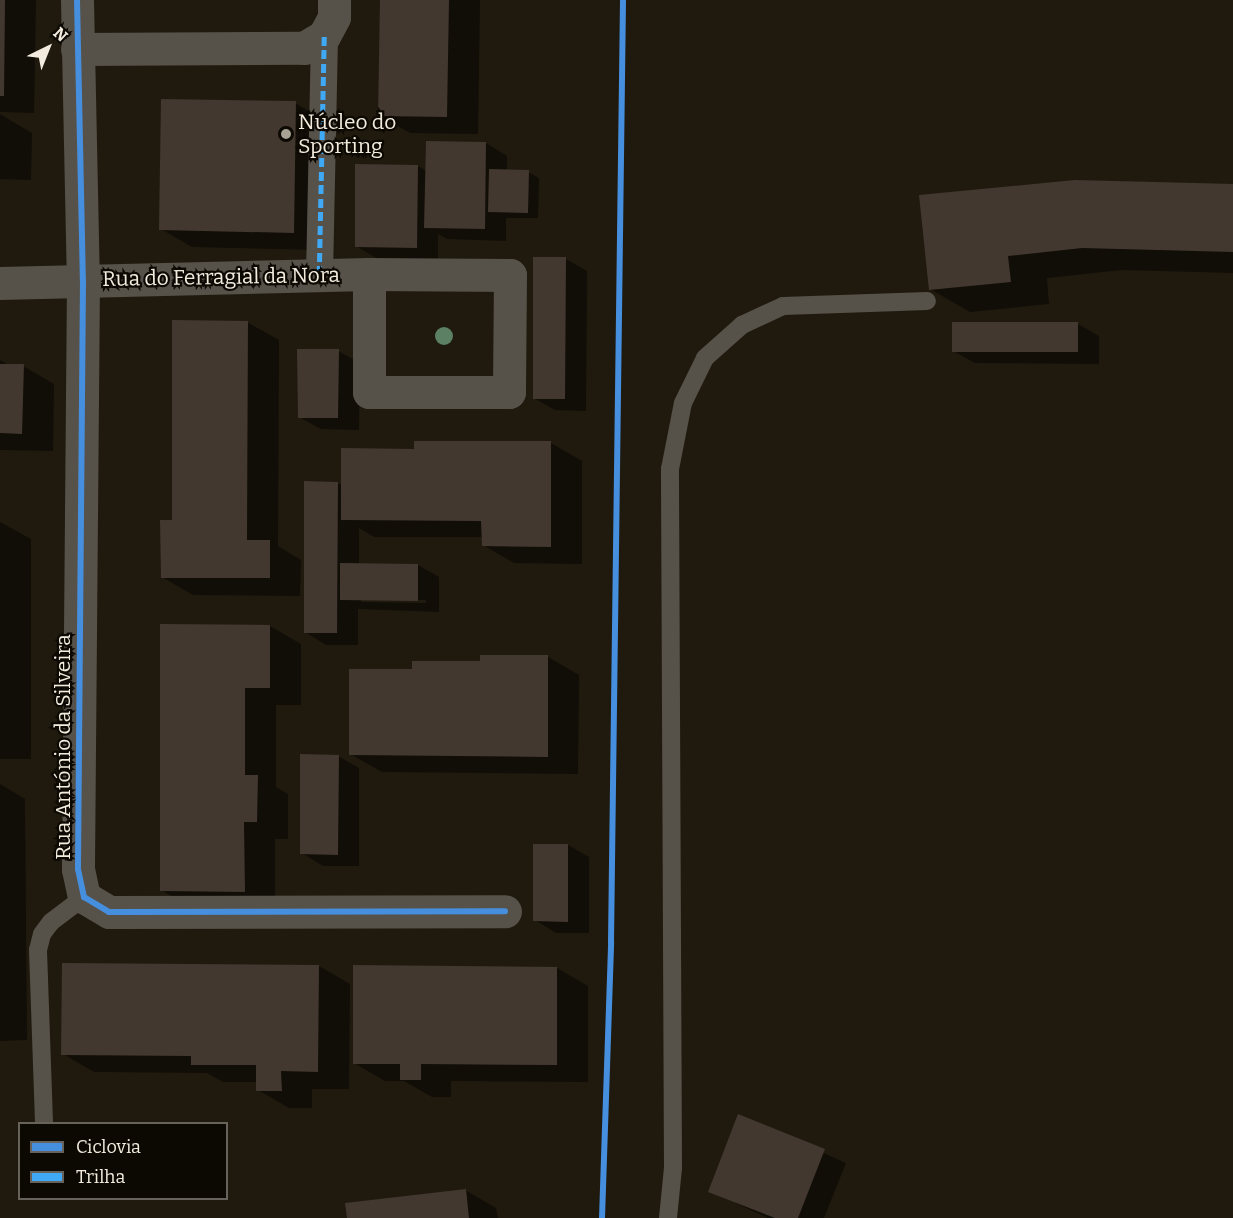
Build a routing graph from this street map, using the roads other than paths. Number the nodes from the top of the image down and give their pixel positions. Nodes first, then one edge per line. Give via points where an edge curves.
1 (77, 0) edge
2 (334, 0) edge
3 (324, 36) junction
4 (77, 49) junction
5 (369, 274) junction
6 (320, 275) junction
7 (84, 281) junction
8 (0, 283) edge
9 (927, 301) dead end
10 (84, 897) junction
11 (505, 911) dead end
12 (44, 1122) edge
13 (668, 1218) edge

1 - 4 street, Rua António da Silveira
2 - 3 street via 334,17
3 - 4 street via 304,48
3 - 6 street
4 - 7 street, Rua António da Silveira
5 - 5 street, Rua do Ferragial da Nora via 510,276 509,392 369,392
5 - 6 street, Rua do Ferragial da Nora
6 - 7 street, Rua do Ferragial da Nora
7 - 8 street, Rua do Ferragial da Nora
7 - 10 street, Rua António da Silveira via 78,869
9 - 13 lane via 783,306 742,325 705,358 683,402 670,469 673,1168
10 - 11 street via 109,912
10 - 12 lane via 51,922 42,934 38,950

